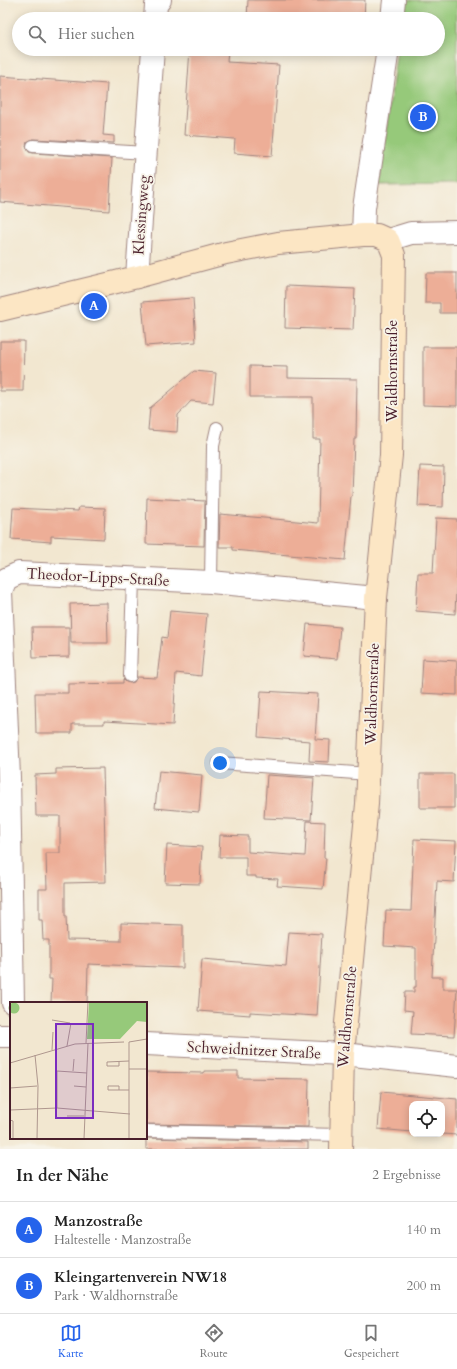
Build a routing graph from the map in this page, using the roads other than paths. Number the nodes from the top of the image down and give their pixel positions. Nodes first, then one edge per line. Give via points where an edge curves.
1 (160, 0) edge
2 (394, 0) edge
3 (156, 12) edge
4 (393, 12) edge
5 (153, 56) edge
6 (387, 56) edge
7 (33, 146) dead end
8 (146, 153) junction
9 (457, 232) edge
10 (363, 235) junction
11 (388, 240) junction
12 (137, 277) junction
13 (0, 310) edge
14 (216, 428) dead end
15 (133, 579) junction
16 (211, 582) junction
17 (376, 598) junction
18 (130, 676) dead end
19 (219, 764) dead end
20 (369, 774) junction
21 (13, 1002) edge
22 (147, 1044) edge
23 (343, 1054) junction
24 (457, 1066) edge
25 (147, 1130) edge
26 (341, 1142) edge

1 - 3 street
2 - 4 street
5 - 8 street, Klessingweg
6 - 10 street via 364,208
7 - 8 lane, Klessingweg
8 - 12 street, Klessingweg
9 - 11 street via 411,233
10 - 11 street via 377,235
10 - 12 street via 278,243 226,253
11 - 17 street, Waldhornstraße via 394,255 391,455
12 - 13 street
14 - 16 lane via 213,446
15 - 16 street, Theodor-Lipps-Straße
15 - 18 lane
15 - 21 street, Theodor-Lipps-Straße via 20,573 6,579 1,591 9,777
16 - 17 street, Theodor-Lipps-Straße
17 - 20 street, Waldhornstraße
19 - 20 lane
20 - 23 street, Waldhornstraße
22 - 23 street, Schweidnitzer Straße
23 - 24 street, Schweidnitzer Straße
23 - 26 street, Waldhornstraße
25 - 26 lane

